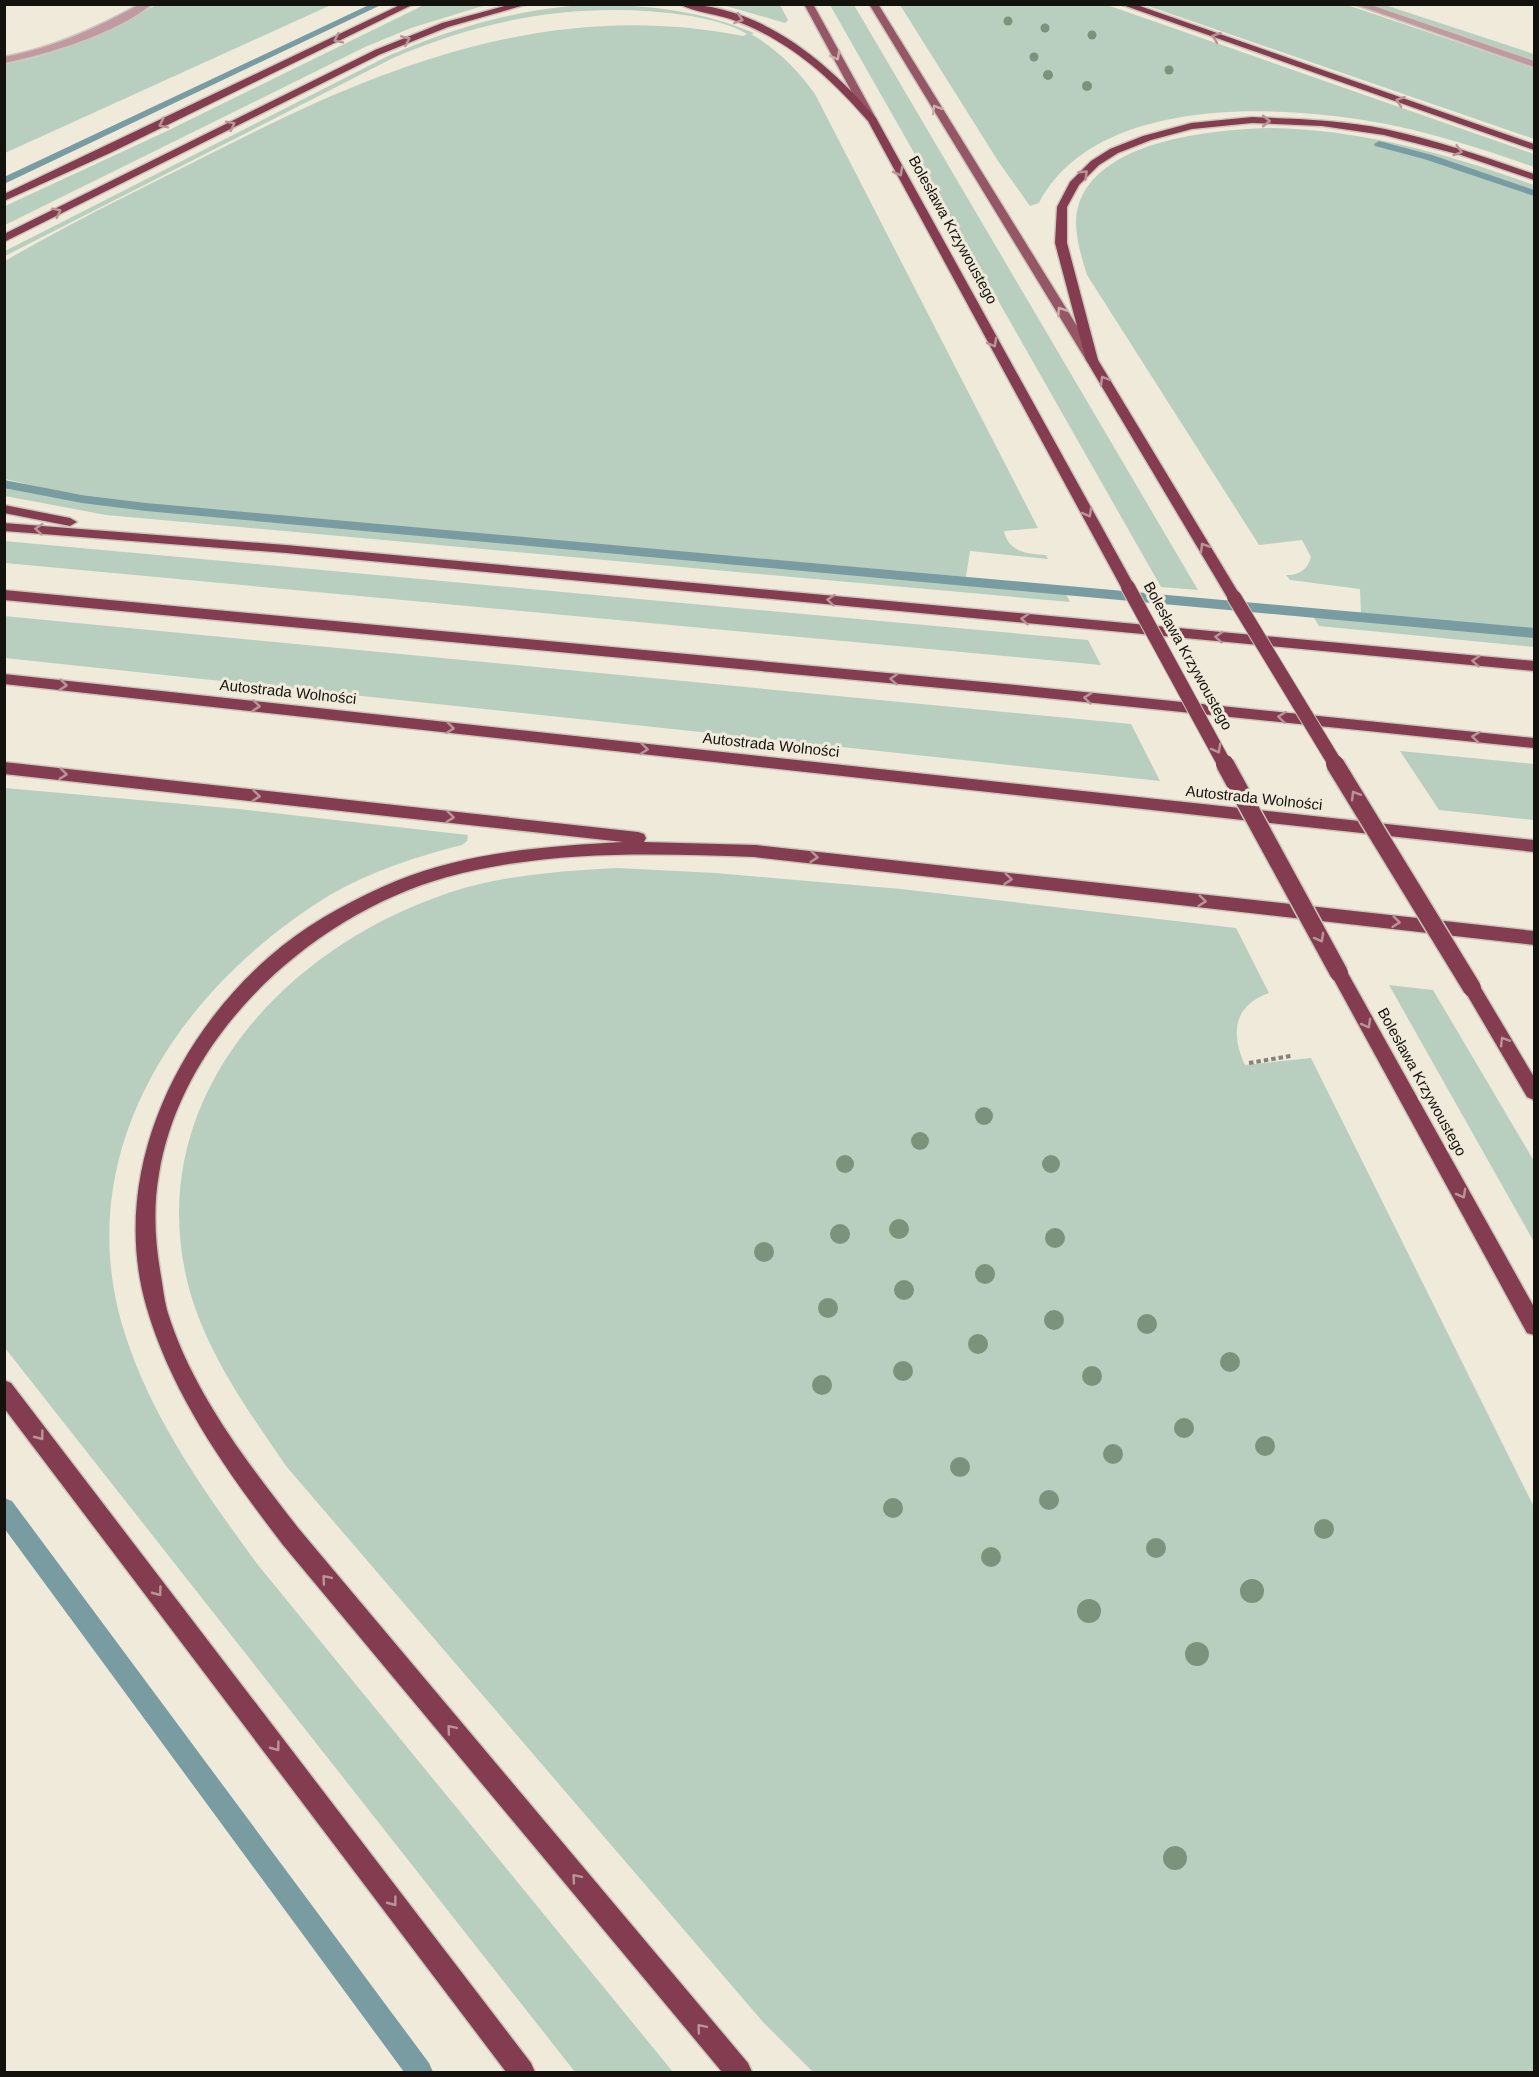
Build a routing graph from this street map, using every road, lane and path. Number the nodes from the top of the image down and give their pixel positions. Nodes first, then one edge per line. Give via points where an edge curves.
1 (148, 4) edge
2 (410, 4) edge
3 (524, 4) edge
4 (682, 4) edge
5 (808, 4) edge
6 (873, 4) edge
7 (1124, 4) edge
8 (1358, 4) edge
9 (4, 60) edge
10 (1534, 64) edge
11 (872, 120) junction
12 (1534, 147) edge
13 (1534, 177) edge
14 (4, 198) edge
15 (4, 239) edge
16 (1092, 360) junction
17 (4, 509) edge
18 (4, 527) edge
19 (286, 549) junction
20 (4, 595) edge
21 (1534, 666) edge
22 (4, 679) edge
23 (1534, 742) edge
24 (4, 768) edge
25 (1534, 846) edge
26 (756, 851) junction
27 (1534, 938) edge
28 (1291, 1056) dead end
29 (1249, 1063) dead end
30 (1534, 1092) edge
31 (1533, 1325) edge
32 (4, 1390) edge
33 (522, 2073) edge
34 (739, 2073) edge

1 - 9 lane via 74,42
2 -> 14 highway
15 -> 3 highway via 386,49 445,25
4 -> 11 highway via 736,17 776,34 815,61
5 -> 11 main road, Bolesława Krzywoustego
16 -> 6 main road
12 -> 7 highway
8 - 10 lane
11 -> 31 highway, Bolesława Krzywoustego, bridge
16 -> 13 highway via 1061,243 1060,216 1074,184 1095,163 1123,147 1172,130 1205,124 1298,121 1414,139
30 -> 16 highway, bridge
17 - 19 highway via 82,524
19 -> 18 highway
21 -> 19 highway
23 -> 20 highway
22 -> 25 highway, Autostrada Wolności
24 -> 26 highway
26 -> 27 highway
34 -> 26 highway via 255,1490 205,1418 175,1357 156,1306 144,1225 153,1157 163,1122 189,1063 257,979 346,911 405,884 507,859 621,847
28 - 29 path
32 -> 33 highway

